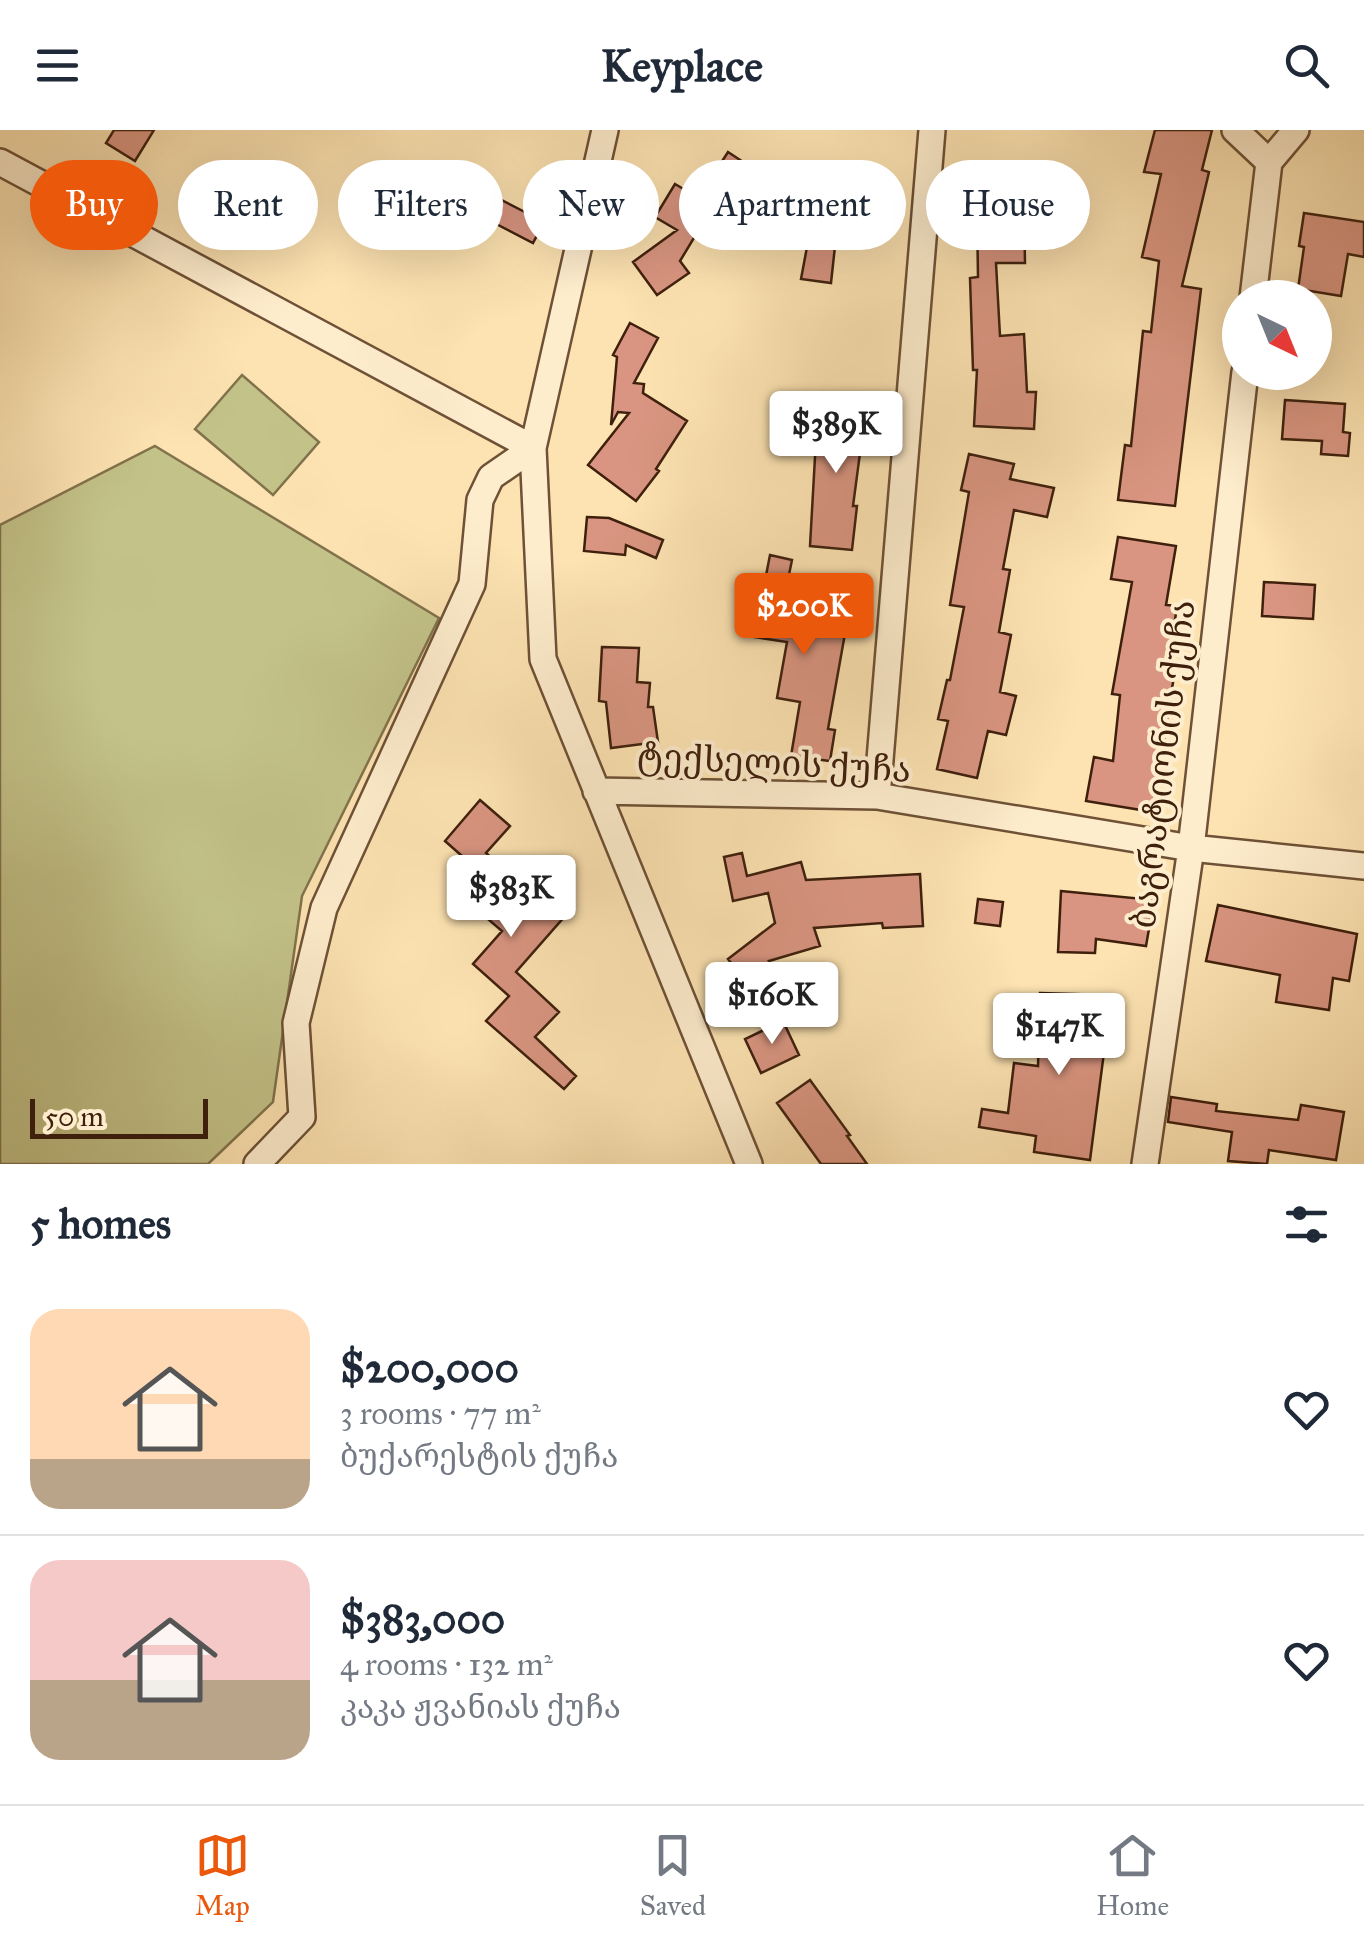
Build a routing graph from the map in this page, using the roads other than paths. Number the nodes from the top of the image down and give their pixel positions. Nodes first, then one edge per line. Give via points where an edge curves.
1 (605, 130) edge
2 (932, 130) edge
3 (1235, 130) edge
4 (1296, 130) edge
5 (0, 162) edge
6 (1269, 162) junction
7 (1256, 280) edge
8 (1243, 390) edge
9 (534, 448) junction
10 (596, 790) junction
11 (876, 796) junction
12 (1190, 848) junction
13 (1364, 866) edge
14 (257, 1164) edge
15 (748, 1164) edge
16 (1145, 1164) edge

1 - 9 street
2 - 11 street
3 - 6 street
4 - 6 street
5 - 9 street
6 - 7 street
8 - 12 street, ბაგრატიონის ქუჩა
9 - 10 street via 543,659
9 - 14 street via 491,476 480,500 472,584 324,908 296,1023 302,1118
10 - 11 street, ტექსელის ქუჩა
10 - 15 street
11 - 12 street, ტექსელის ქუჩა
12 - 13 street, ტექსელის ქუჩა
12 - 16 street, ბაგრატიონის ქუჩა

